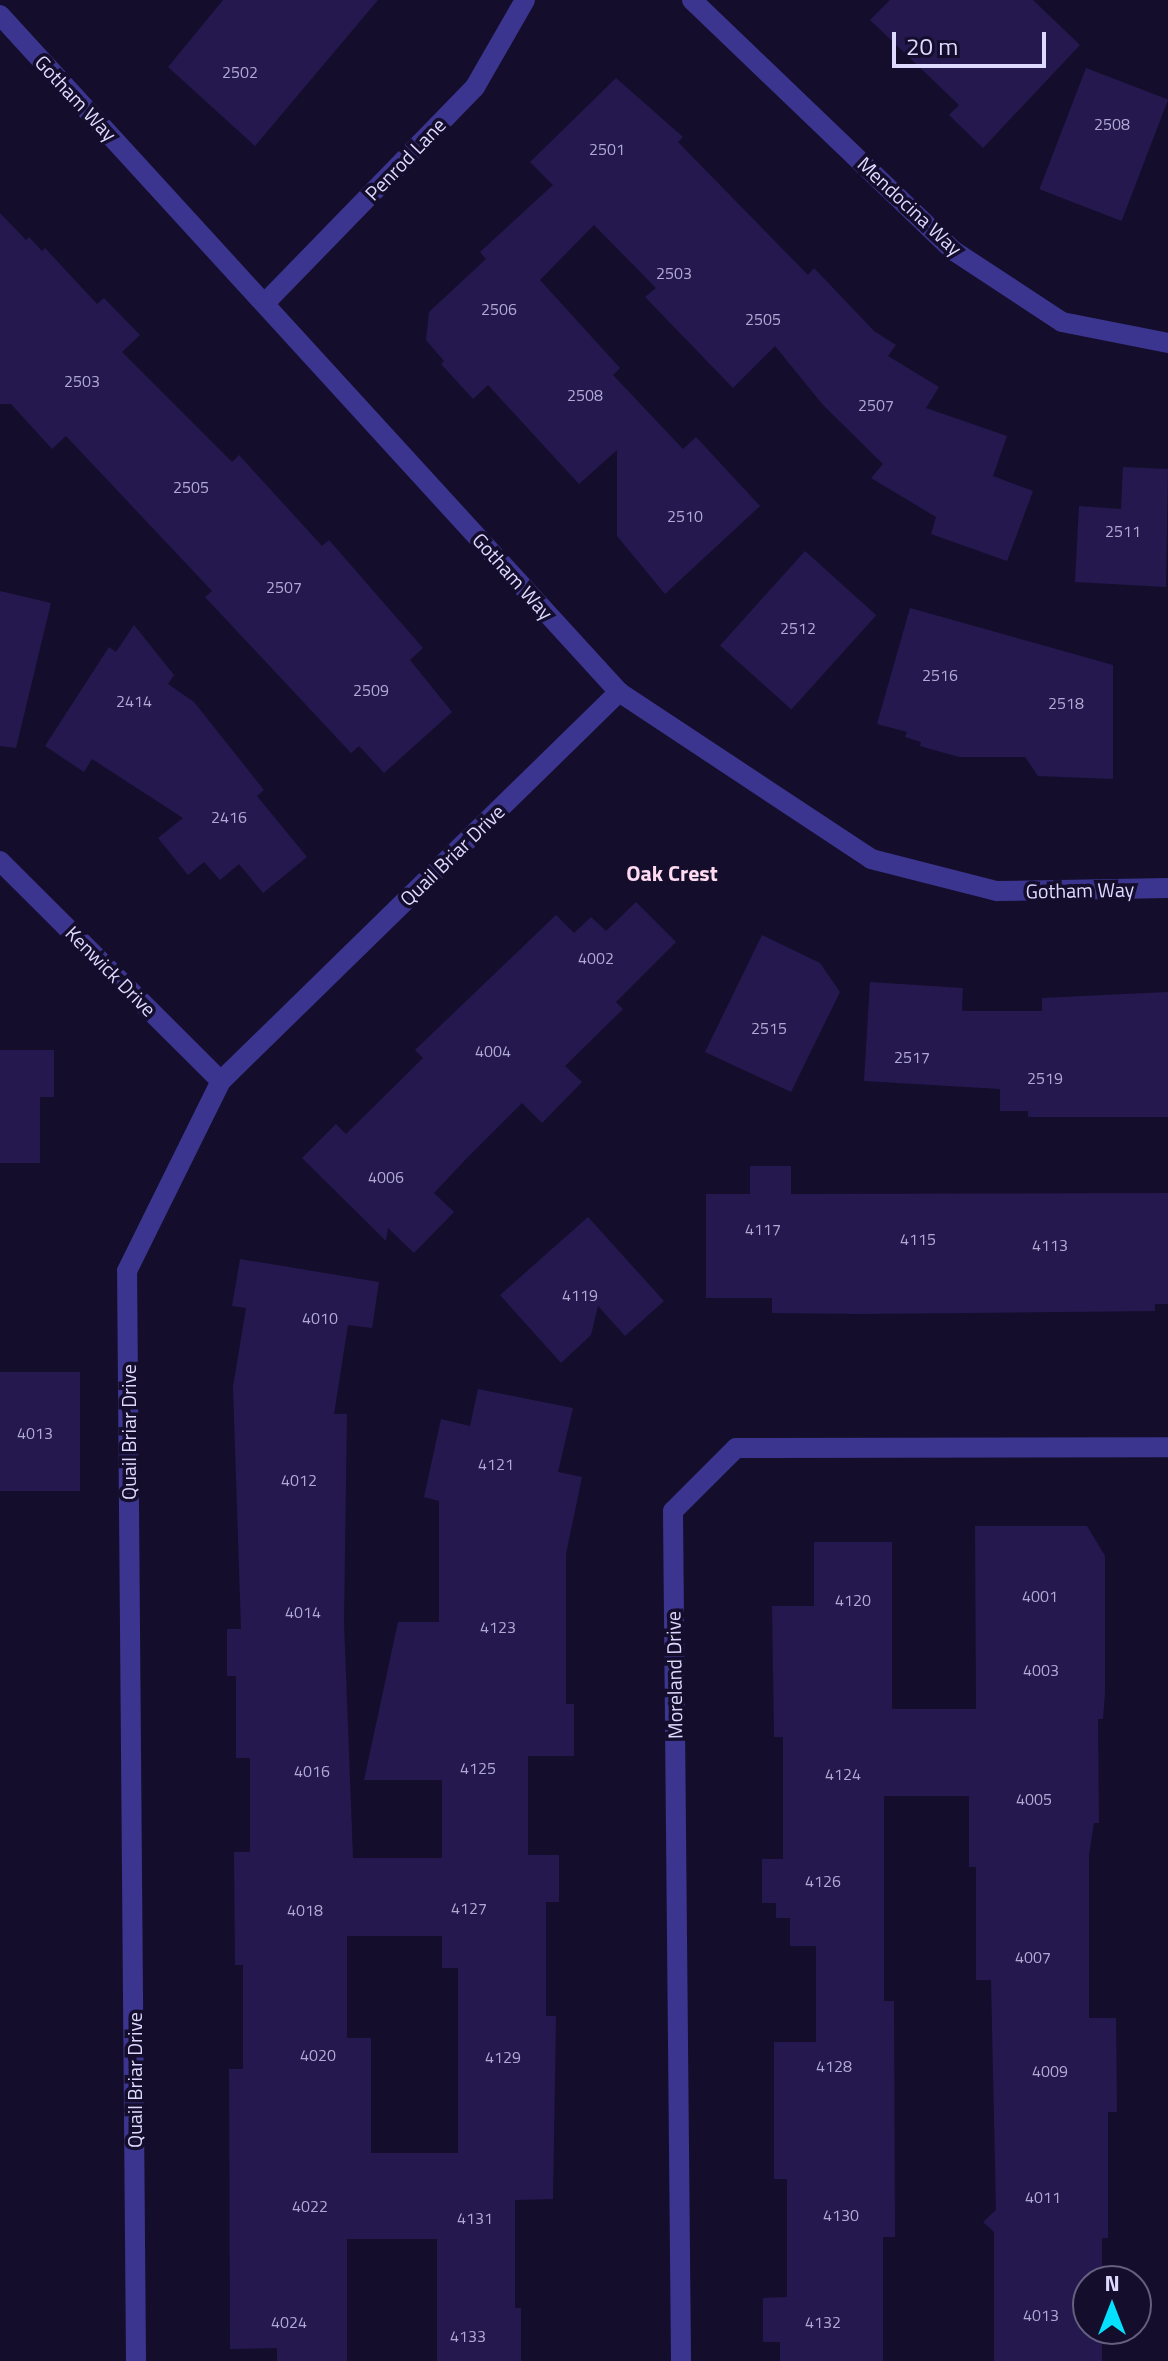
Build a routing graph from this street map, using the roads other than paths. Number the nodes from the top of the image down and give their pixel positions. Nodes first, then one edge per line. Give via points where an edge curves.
1 (525, 0) edge
2 (692, 0) edge
3 (0, 15) edge
4 (265, 303) junction
5 (1168, 343) edge
6 (619, 692) junction
7 (0, 861) edge
8 (1168, 888) edge
9 (221, 1081) junction
10 (1168, 1447) edge
11 (136, 2361) edge
12 (681, 2361) edge

1 - 4 street, Penrod Lane via 475,87
2 - 5 street, Mendocina Way via 954,251 1062,322
3 - 4 street, Gotham Way
4 - 6 street, Gotham Way
6 - 8 street, Gotham Way via 871,859 997,891
6 - 9 street, Quail Briar Drive
7 - 9 street, Kenwick Drive
9 - 11 street, Quail Briar Drive via 127,1271
10 - 12 street, Moreland Drive via 736,1448 673,1511

